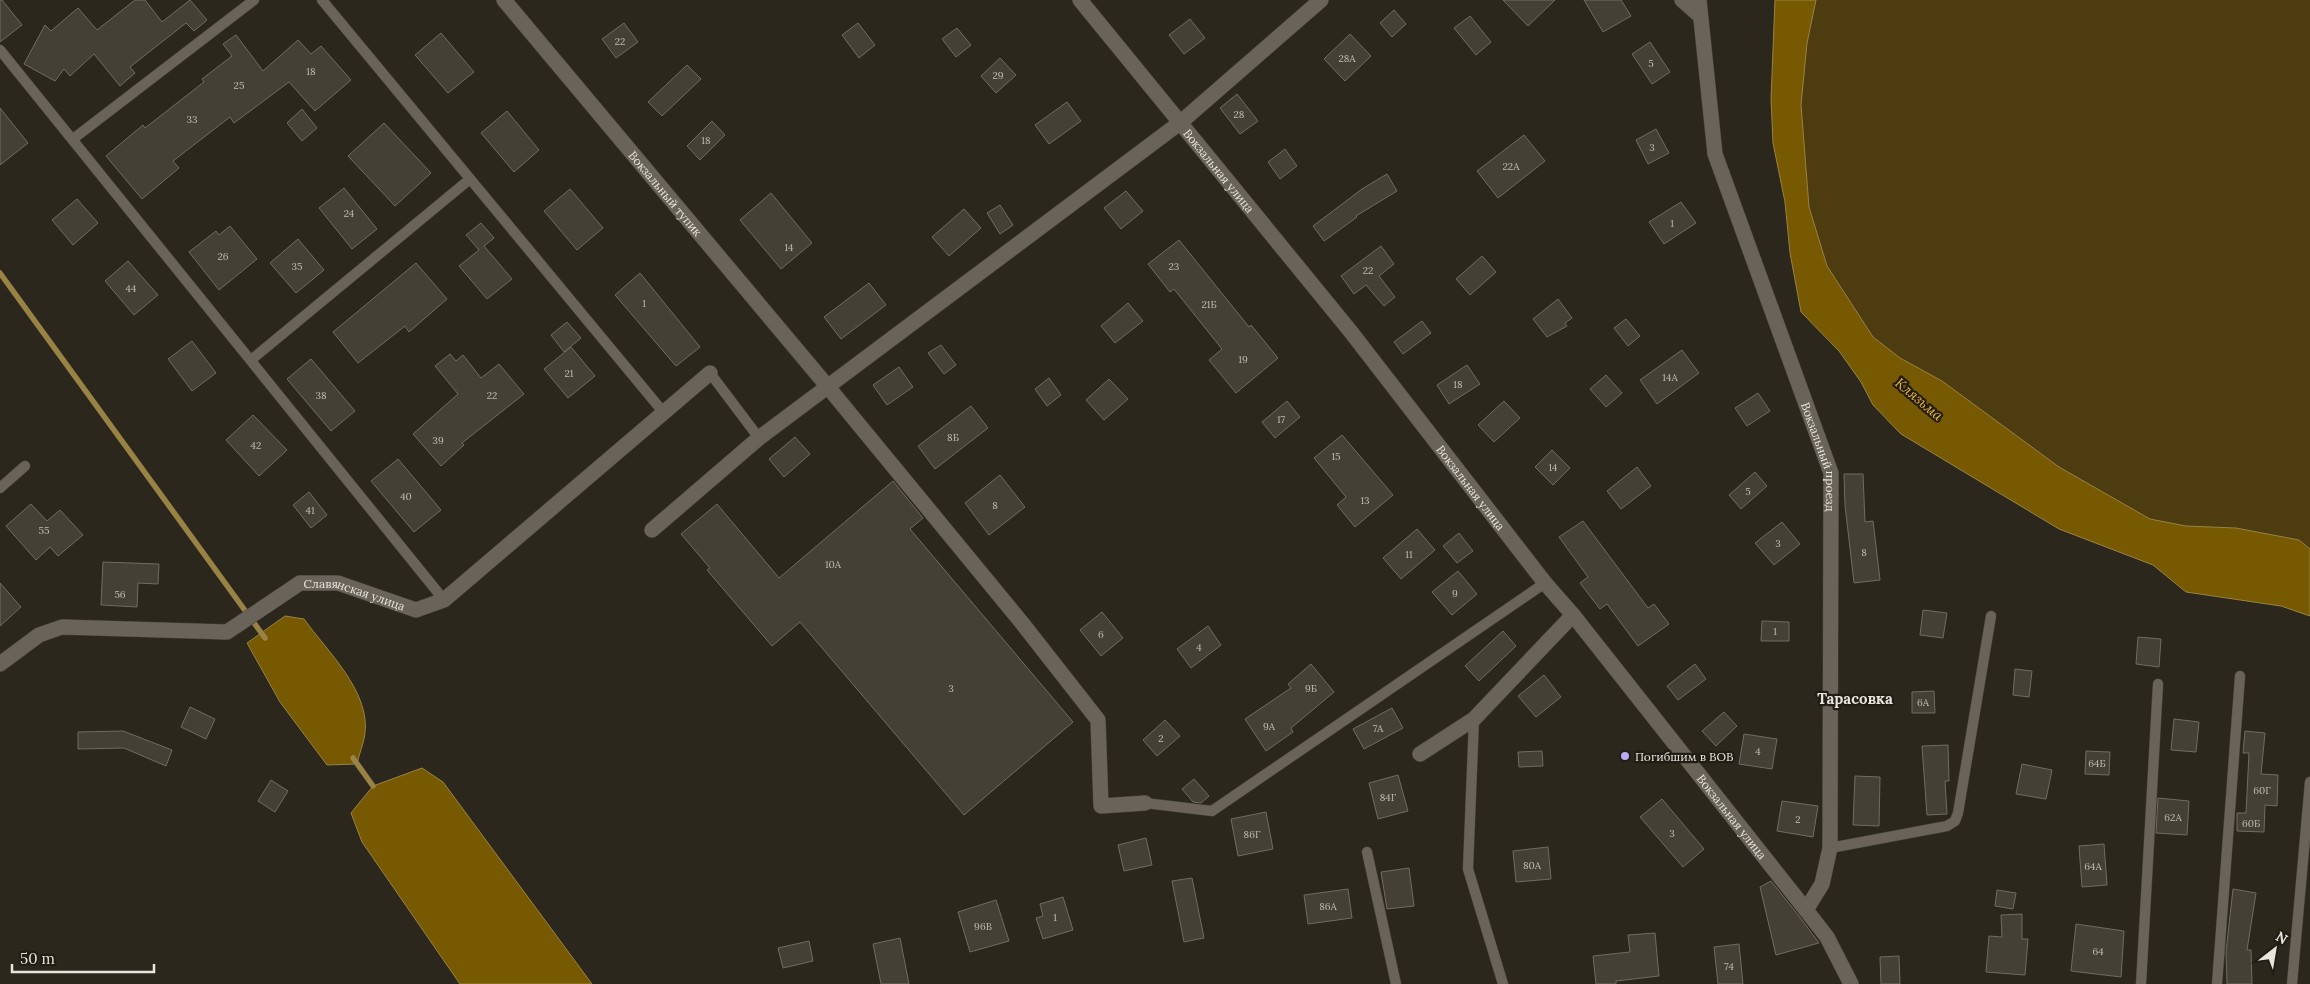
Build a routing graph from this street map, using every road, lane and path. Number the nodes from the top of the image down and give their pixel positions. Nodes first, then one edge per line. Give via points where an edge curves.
1 (254, 0) edge
2 (322, 0) edge
3 (504, 0) edge
4 (1080, 0) edge
5 (1321, 0) edge
6 (1682, 0) edge
7 (1699, 0) edge
8 (1699, 16) junction
9 (0, 50) edge
10 (1181, 122) junction
11 (73, 140) junction
12 (470, 179) junction
13 (251, 360) junction
14 (710, 373) joint
15 (828, 387) junction
16 (664, 413) junction
17 (759, 438) junction
18 (25, 466) dead end
19 (0, 488) edge
20 (652, 530) dead end
21 (1545, 583) junction
22 (444, 600) junction
23 (1573, 615) junction
24 (1991, 616) dead end
25 (1, 662) edge
26 (2240, 676) dead end
27 (2158, 684) dead end
28 (1474, 719) junction
29 (1420, 754) dead end
30 (2310, 782) edge
31 (1145, 803) joint
32 (1830, 848) junction
33 (1367, 852) dead end
34 (1806, 910) junction
35 (1396, 984) edge
36 (1503, 984) edge
37 (1851, 984) edge
38 (2141, 984) edge
39 (2217, 984) edge
40 (2292, 984) edge

1 - 11 lane
2 - 12 lane
3 - 15 street, Вокзальный тупик
4 - 10 street, Вокзальная улица
5 - 10 street
6 - 8 street
7 - 8 street, Вокзальный проезд
8 - 32 street, Вокзальный проезд via 1715,154 1831,473
9 - 11 lane
10 - 15 street
10 - 21 street, Вокзальная улица via 1351,332
11 - 13 lane
12 - 13 lane
12 - 16 lane
13 - 22 lane
14 - 16 street, Славянская улица
14 - 17 lane
15 - 17 street
15 - 31 street, Вокзальный тупик via 1098,720 1101,806
16 - 22 street, Славянская улица
17 - 20 street
18 - 19 lane
21 - 23 street, Вокзальная улица
21 - 31 lane via 1212,811
22 - 25 street, Славянская улица via 416,610 338,583 300,583 227,632 62,627 39,635
23 - 28 street
23 - 34 street, Вокзальная улица
24 - 32 lane via 1955,821 1947,826
26 - 39 lane
27 - 38 lane
28 - 29 street
28 - 36 lane via 1468,870
30 - 40 lane
32 - 34 street, Вокзальный проезд via 1822,884
33 - 35 lane
34 - 37 street, Вокзальная улица via 1827,937

